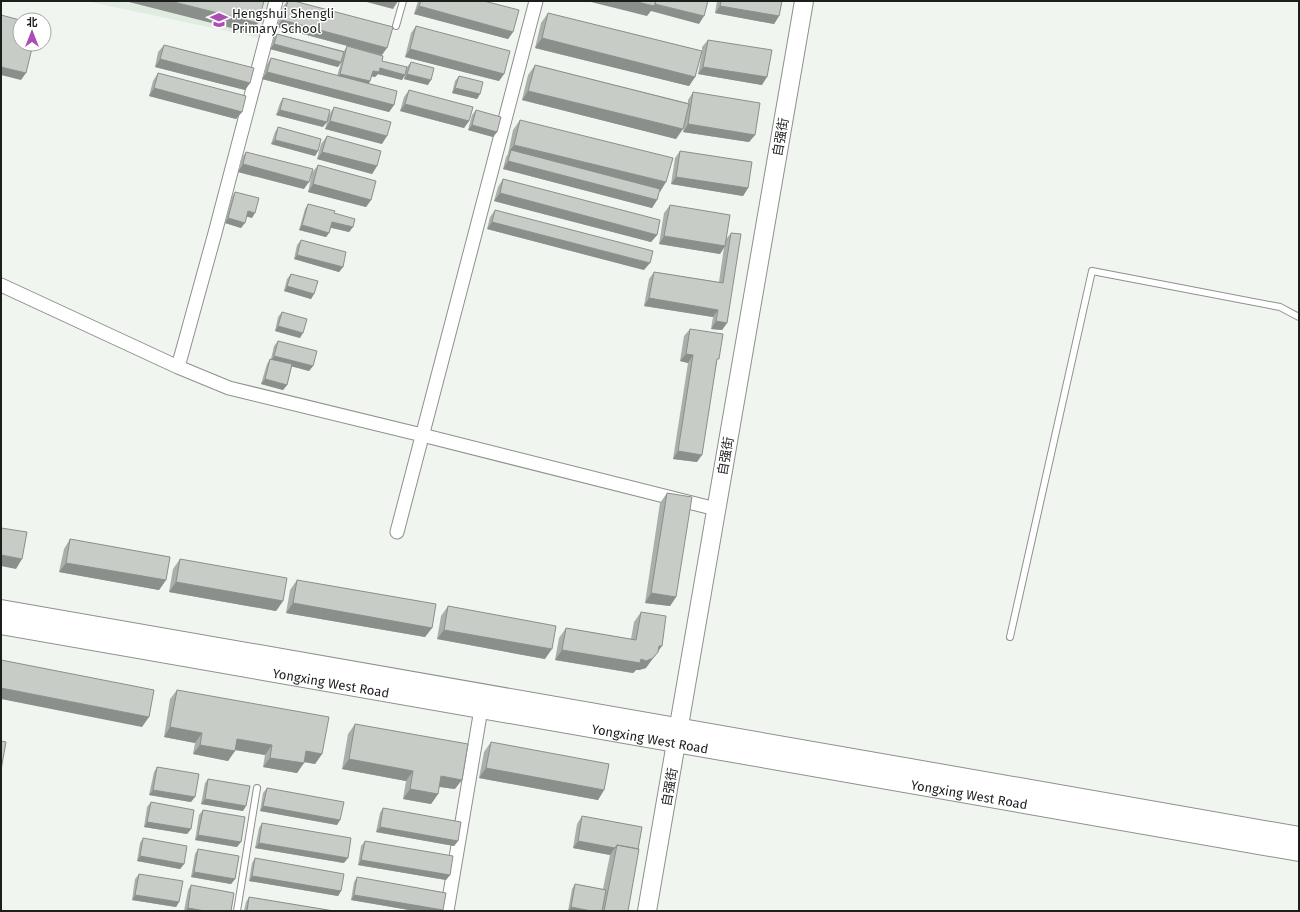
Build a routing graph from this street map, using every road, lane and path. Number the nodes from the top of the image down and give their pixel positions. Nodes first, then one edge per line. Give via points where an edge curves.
1 (276, 1) edge
2 (403, 1) edge
3 (536, 1) edge
4 (804, 1) edge
5 (396, 26) dead end
6 (1, 285) edge
7 (1299, 317) edge
8 (178, 367) junction
9 (422, 435) junction
10 (716, 510) junction
11 (397, 532) dead end
12 (1, 610) edge
13 (1, 625) edge
14 (1010, 637) dead end
15 (481, 709) junction
16 (678, 735) junction
17 (257, 788) dead end
18 (1299, 836) edge
19 (1299, 852) edge
20 (237, 911) edge
21 (447, 911) edge
22 (647, 911) edge

1 - 8 street
2 - 5 lane
3 - 9 street
4 - 10 main road, 自强街
6 - 8 street
7 - 14 lane via 1280,307 1092,271
8 - 9 street via 229,388
9 - 10 street
9 - 11 street
10 - 16 main road, 自强街
12 - 16 main road, Yongxing West Road
13 - 15 main road, Yongxing West Road
15 - 16 main road, Yongxing West Road
15 - 21 street
16 - 18 main road, Yongxing West Road
16 - 19 main road, Yongxing West Road
16 - 22 main road, 自强街
17 - 20 lane

